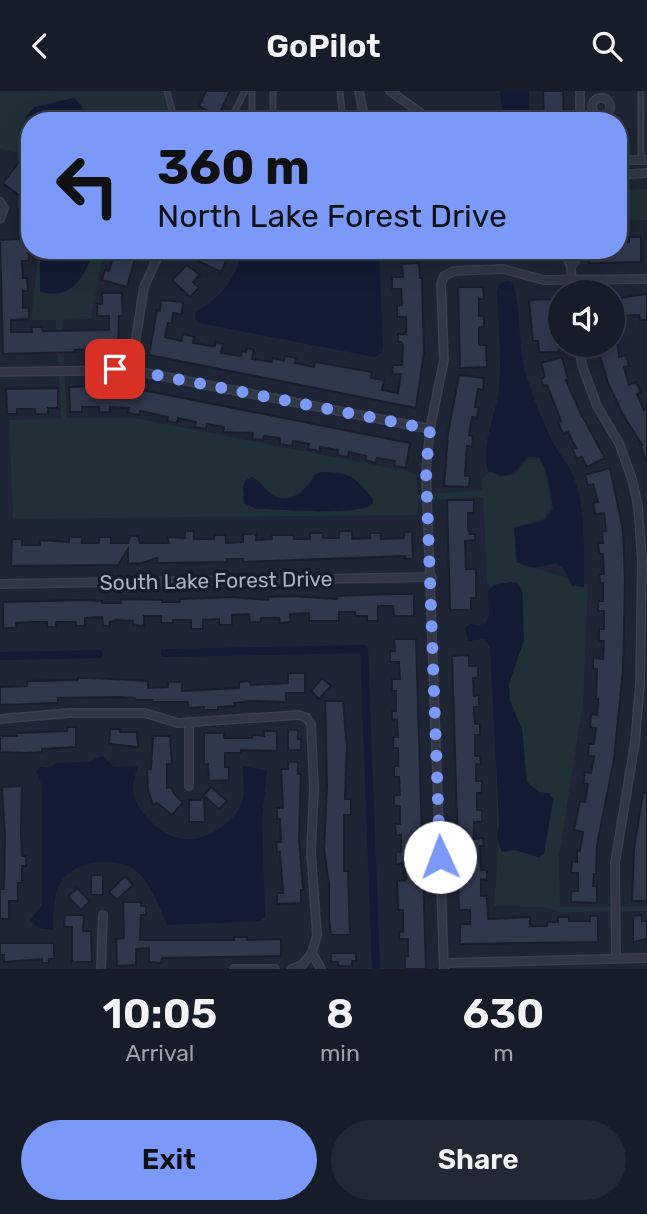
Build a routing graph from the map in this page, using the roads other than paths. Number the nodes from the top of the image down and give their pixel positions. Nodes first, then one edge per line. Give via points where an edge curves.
1 (167, 91) edge
2 (245, 91) edge
3 (252, 91) edge
4 (273, 91) edge
5 (340, 91) edge
6 (359, 91) edge
7 (367, 91) edge
8 (390, 91) edge
9 (580, 91) edge
10 (641, 91) edge
11 (603, 95) edge
12 (360, 101) junction
13 (171, 112) edge
14 (234, 112) edge
15 (252, 112) edge
16 (273, 112) edge
17 (341, 112) edge
18 (363, 112) edge
19 (419, 112) edge
20 (580, 112) edge
21 (594, 112) edge
22 (609, 112) edge
23 (644, 160) edge
24 (644, 173) edge
25 (0, 202) edge
26 (0, 219) edge
27 (157, 259) edge
28 (568, 259) edge
29 (575, 259) edge
30 (571, 267) junction
31 (647, 279) edge
32 (548, 280) edge
33 (571, 280) joint
34 (581, 357) edge
35 (131, 370) junction
36 (0, 372) edge
37 (430, 429) junction
38 (432, 577) junction
39 (0, 584) edge
40 (0, 719) edge
41 (189, 722) junction
42 (190, 786) dead end
43 (103, 915) dead end
44 (312, 953) junction
45 (616, 958) junction
46 (647, 958) edge
47 (444, 966) edge
48 (102, 969) edge
49 (234, 969) edge
50 (275, 969) edge
51 (292, 969) edge
52 (321, 969) edge

1 - 13 lane
2 - 14 lane
3 - 15 lane
4 - 16 lane
5 - 17 lane
6 - 12 street
7 - 12 street
8 - 19 street
9 - 20 street
10 - 23 lane
11 - 21 street via 595,101
11 - 22 street
12 - 18 street
23 - 24 street
25 - 26 street via 4,213
27 - 35 street via 144,288
28 - 30 street
29 - 30 street
30 - 33 street
31 - 33 street
32 - 37 street via 503,269 454,271 444,276 444,360
34 - 45 street via 597,406 619,443 632,479 642,560 635,742 615,863
35 - 36 street
35 - 37 street
37 - 38 street via 426,470
38 - 39 street, South Lake Forest Drive
38 - 47 street
40 - 41 street via 145,713
41 - 42 street
41 - 44 street via 299,715 311,724 311,852 317,935
43 - 48 street
44 - 51 street
44 - 52 street
45 - 46 street
45 - 47 street
49 - 50 street

